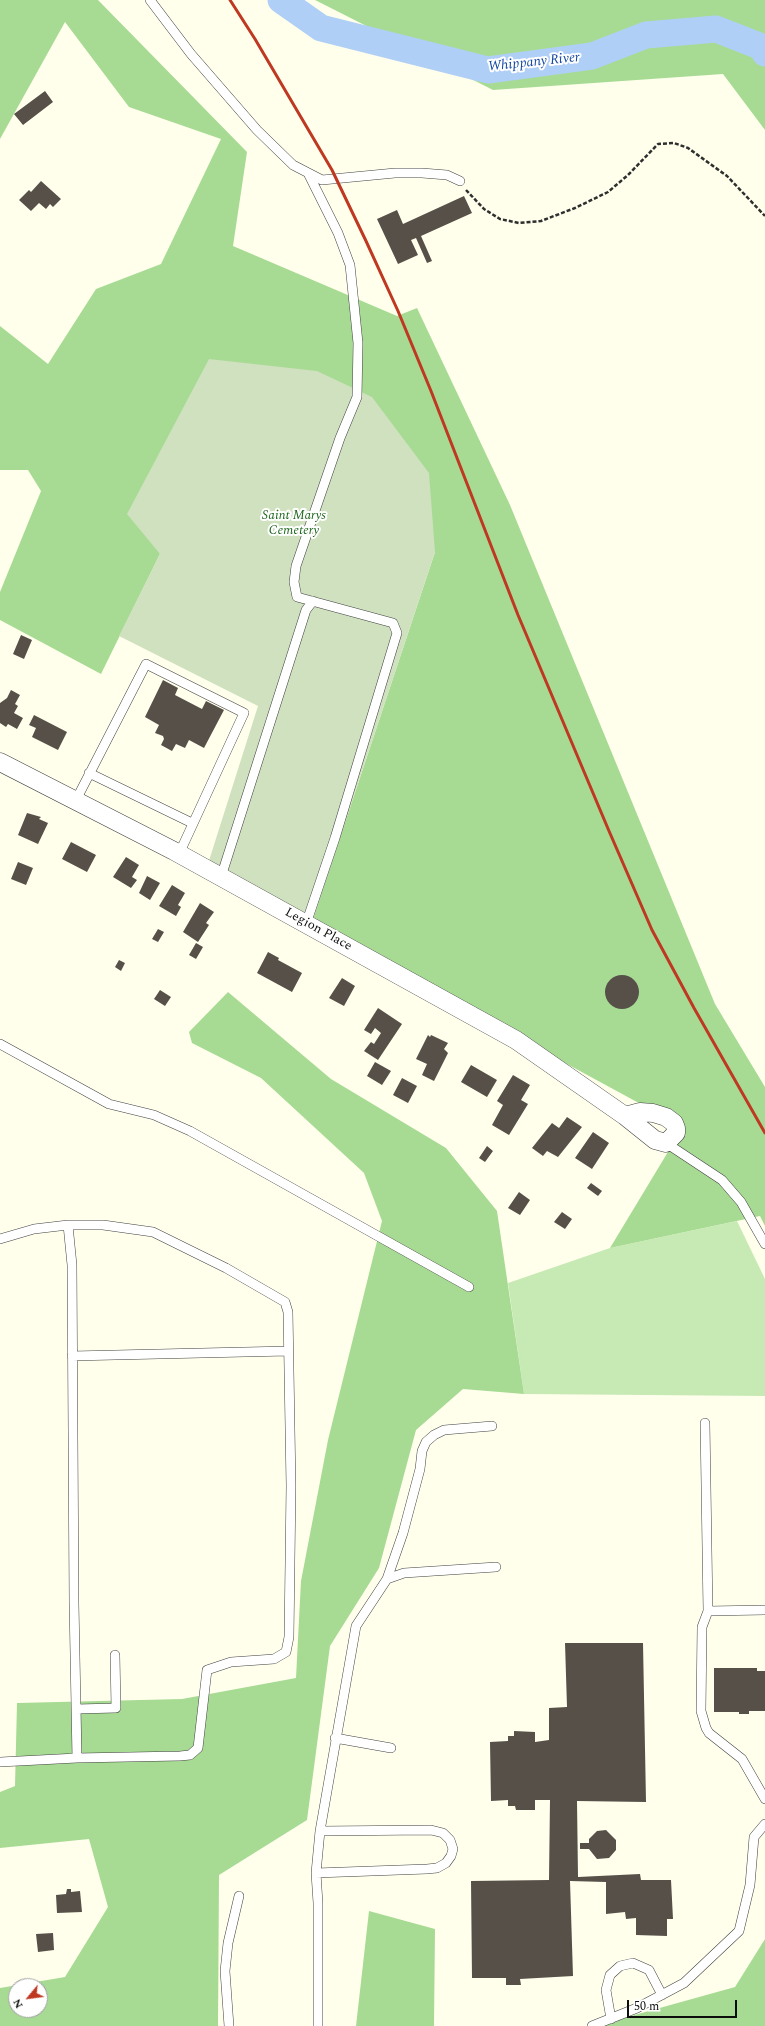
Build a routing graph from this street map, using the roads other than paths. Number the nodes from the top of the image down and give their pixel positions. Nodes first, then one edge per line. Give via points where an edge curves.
1 (150, 0) edge
2 (308, 173) junction
3 (460, 181) road end
4 (313, 601) junction
5 (0, 762) edge
6 (89, 773) junction
7 (76, 800) junction
8 (192, 823) junction
9 (179, 854) junction
10 (221, 877) junction
11 (306, 924) junction
12 (0, 1044) edge
13 (625, 1116) junction
14 (666, 1143) junction
15 (68, 1225) junction
16 (0, 1239) edge
17 (765, 1244) edge
18 (469, 1287) dead end
19 (288, 1351) junction
20 (72, 1356) junction
21 (704, 1423) dead end
22 (492, 1426) dead end
23 (496, 1567) dead end
24 (387, 1579) junction
25 (765, 1610) edge
26 (708, 1611) junction
27 (115, 1655) dead end
28 (77, 1709) junction
29 (335, 1738) junction
30 (391, 1748) dead end
31 (77, 1758) junction
32 (0, 1762) edge
33 (765, 1799) edge
34 (765, 1824) edge
35 (320, 1831) junction
36 (316, 1873) junction
37 (239, 1896) dead end
38 (662, 1995) junction
39 (611, 2019) junction
40 (229, 2026) edge
41 (318, 2026) edge
42 (592, 2026) edge

1 - 2 lane via 191,54 257,130 293,165
2 - 3 lane via 322,180 395,172 447,175
2 - 4 lane via 338,233 350,264 358,343 357,397 340,438 294,582 297,597
4 - 10 lane via 306,610
4 - 11 lane via 392,623 397,633 335,838
5 - 7 street, Legion Place
6 - 7 lane
6 - 8 lane
6 - 8 lane via 146,664 244,713
7 - 9 street, Legion Place
8 - 9 lane
9 - 10 street, Legion Place
10 - 11 street, Legion Place
11 - 13 street, Legion Place via 516,1040
12 - 18 lane via 109,1104 154,1116 190,1130
13 - 14 street, Legion Place via 655,1140
13 - 14 street via 640,1112 666,1117 676,1128 676,1133
14 - 17 lane via 722,1180 741,1202
15 - 16 lane via 34,1229
15 - 19 lane via 103,1225 153,1232 226,1268 285,1302 288,1312
15 - 20 lane via 72,1265
19 - 20 lane
19 - 31 lane via 291,1486 289,1637 286,1652 274,1659 231,1662 207,1670 198,1748 190,1755
20 - 28 lane
21 - 26 lane
22 - 24 lane via 444,1430 426,1442 403,1533
23 - 24 lane via 404,1573
24 - 29 lane via 356,1626
25 - 26 lane
26 - 33 lane via 702,1627 701,1711 706,1728 742,1759
27 - 28 lane via 116,1708
28 - 31 lane
29 - 30 lane
29 - 35 lane
31 - 32 lane
34 - 38 lane via 754,1837 750,1885 739,1932 684,1983
35 - 36 lane
35 - 36 lane via 431,1830 443,1833 450,1840 453,1849 449,1860 437,1868
36 - 41 lane
37 - 40 lane via 228,1943 225,1971
38 - 39 lane
38 - 39 lane via 649,1970 633,1963 620,1966 610,1975 606,1990
39 - 42 lane

